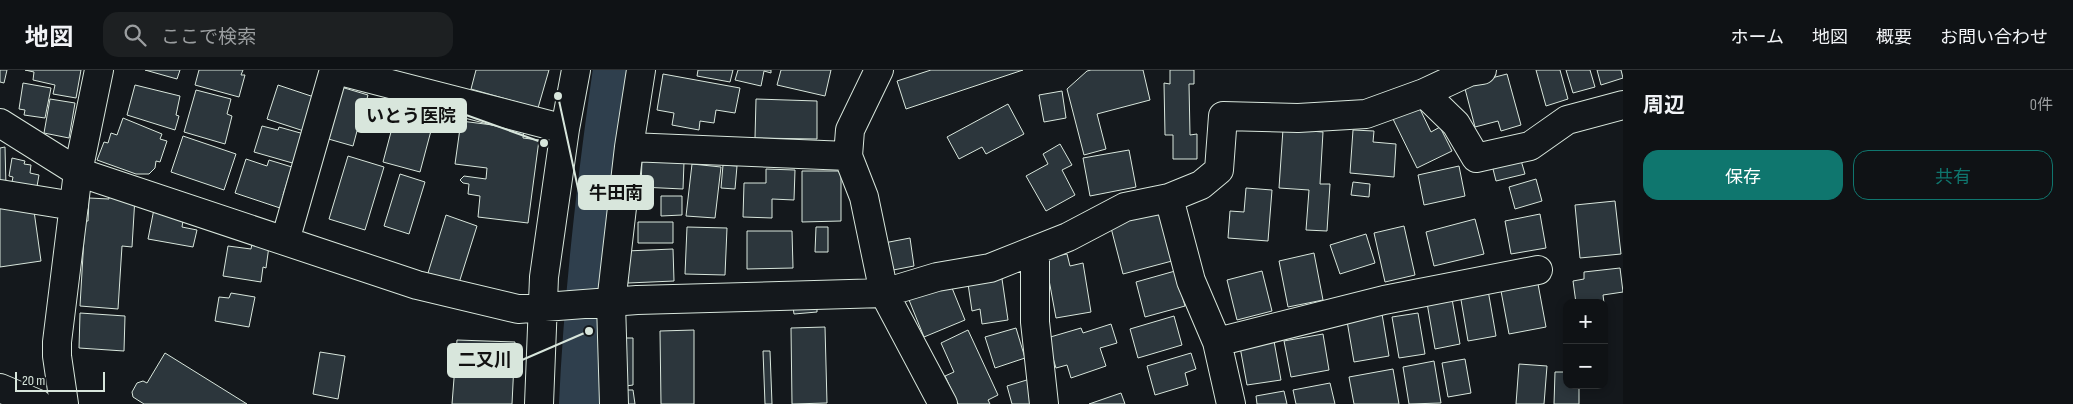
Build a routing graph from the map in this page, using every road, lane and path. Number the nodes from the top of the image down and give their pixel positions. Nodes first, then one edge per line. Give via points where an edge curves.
1 (99, 70) edge
2 (335, 70) edge
3 (576, 70) edge
4 (641, 70) edge
5 (1482, 70) edge
6 (881, 71) edge
7 (1424, 93) junction
8 (1623, 105) edge
9 (0, 123) edge
10 (565, 129) junction
11 (629, 147) junction
12 (848, 156) junction
13 (78, 172) junction
14 (0, 194) edge
15 (1169, 198) junction
16 (74, 206) junction
17 (285, 241) junction
18 (1035, 250) junction
19 (1538, 270) dead end
20 (884, 293) junction
21 (604, 303) junction
22 (549, 307) junction
23 (1217, 342) junction
24 (0, 388) edge
25 (38, 404) edge
26 (64, 404) edge
27 (539, 404) edge
28 (614, 404) edge
29 (943, 404) edge
30 (1044, 404) edge
31 (1231, 404) edge

1 - 13 street
2 - 10 street
2 - 17 street
3 - 10 street
4 - 11 street
5 - 7 street via 1469,72
6 - 12 street via 850,130
7 - 8 street via 1456,124 1476,158 1530,146 1567,120
7 - 15 street via 1366,114 1298,118 1223,116 1220,170 1201,185
9 - 13 street
10 - 22 street
11 - 12 street
11 - 21 street
12 - 20 street via 864,197
13 - 16 street
13 - 17 street
14 - 16 street
15 - 18 street via 1124,207
15 - 23 street via 1191,281
16 - 26 street via 57,342
17 - 22 street via 417,285 518,309
18 - 20 street via 990,268 937,277
18 - 30 street via 1035,322
19 - 23 street via 1384,300
20 - 21 street
20 - 29 street
21 - 22 street
21 - 28 street
22 - 27 street
23 - 31 street
24 - 25 street

